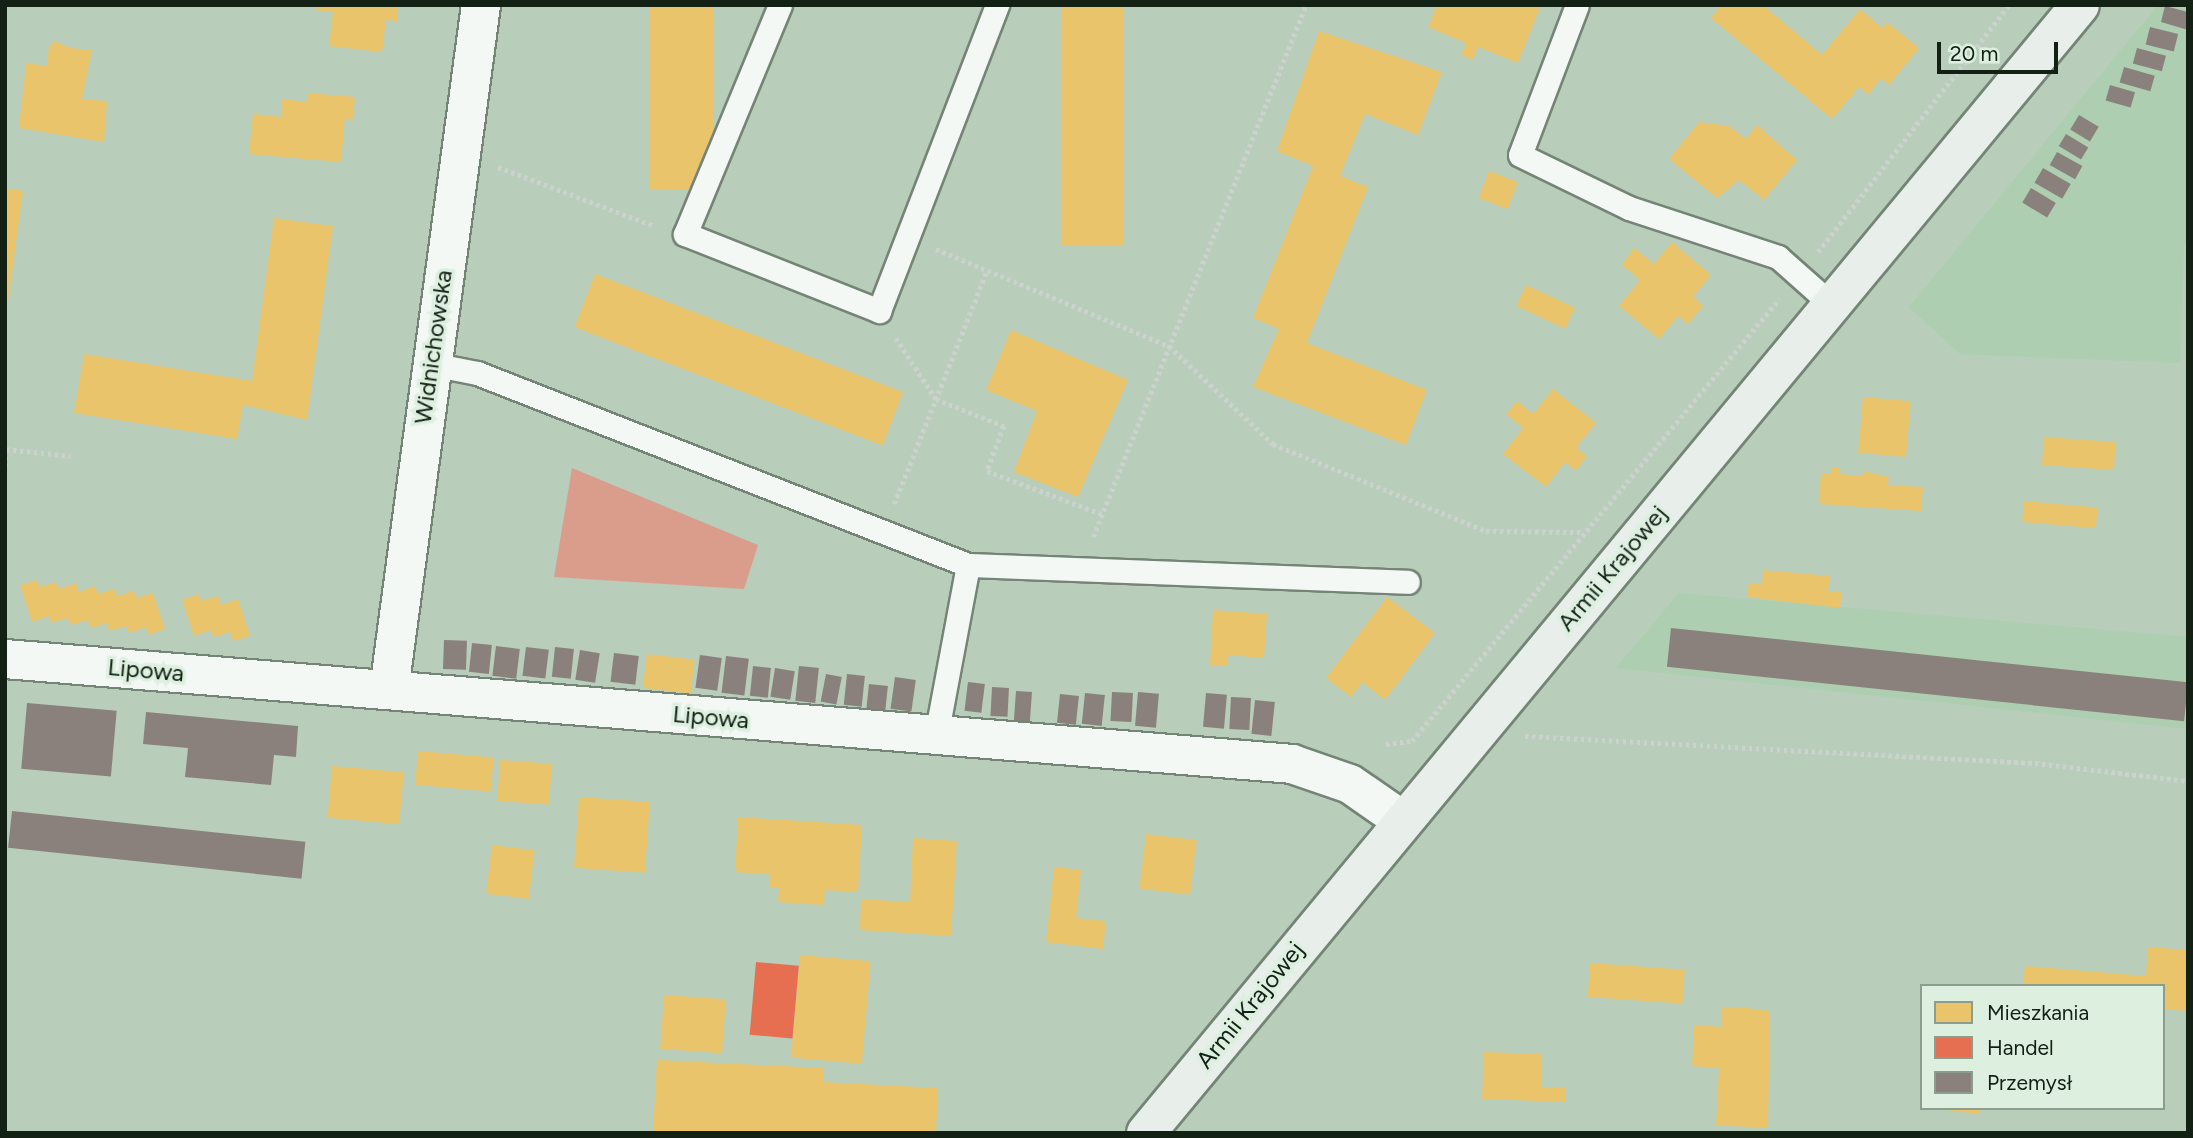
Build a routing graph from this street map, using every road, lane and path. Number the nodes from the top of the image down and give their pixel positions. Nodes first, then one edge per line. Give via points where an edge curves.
1 (481, 5) edge
2 (780, 5) edge
3 (997, 5) edge
4 (1306, 5) edge
5 (1577, 5) edge
6 (2080, 5) edge
7 (460, 153) junction
8 (685, 234) junction
9 (909, 237) junction
10 (987, 270) junction
11 (1831, 304) junction
12 (888, 326) dead end
13 (1169, 346) junction
14 (430, 364) junction
15 (936, 398) junction
16 (71, 457) dead end
17 (5, 467) edge
18 (1102, 514) junction
19 (883, 532) junction
20 (968, 565) junction
21 (1079, 572) junction
22 (1408, 582) dead end
23 (5, 659) edge
24 (389, 690) junction
25 (1478, 731) junction
26 (936, 736) junction
27 (1386, 744) dead end
28 (2188, 781) edge
29 (1402, 820) junction
30 (1146, 1133) edge

1 - 7 street, Widnichowska
2 - 8 lane
3 - 9 lane
4 - 13 path
5 - 11 lane via 1520,155 1629,208 1778,257
6 - 11 main road, Armii Krajowej
7 - 8 path via 666,231
7 - 14 street, Widnichowska
8 - 9 lane via 879,311
9 - 10 path
10 - 13 path
10 - 15 path
11 - 25 main road, Armii Krajowej
12 - 15 path
13 - 18 path
13 - 27 path via 1273,444 1486,531 1584,532 1412,741
14 - 19 lane via 477,373
14 - 24 street, Widnichowska
15 - 18 path via 1004,426 987,471
15 - 19 path
16 - 17 path via 6,449
18 - 21 path
19 - 20 lane
20 - 21 lane
20 - 26 lane
21 - 22 lane
23 - 24 street, Lipowa
24 - 26 street, Lipowa
25 - 28 path via 2035,763
25 - 29 main road, Armii Krajowej
26 - 29 street, Lipowa via 1293,764 1350,785
29 - 30 main road, Armii Krajowej

